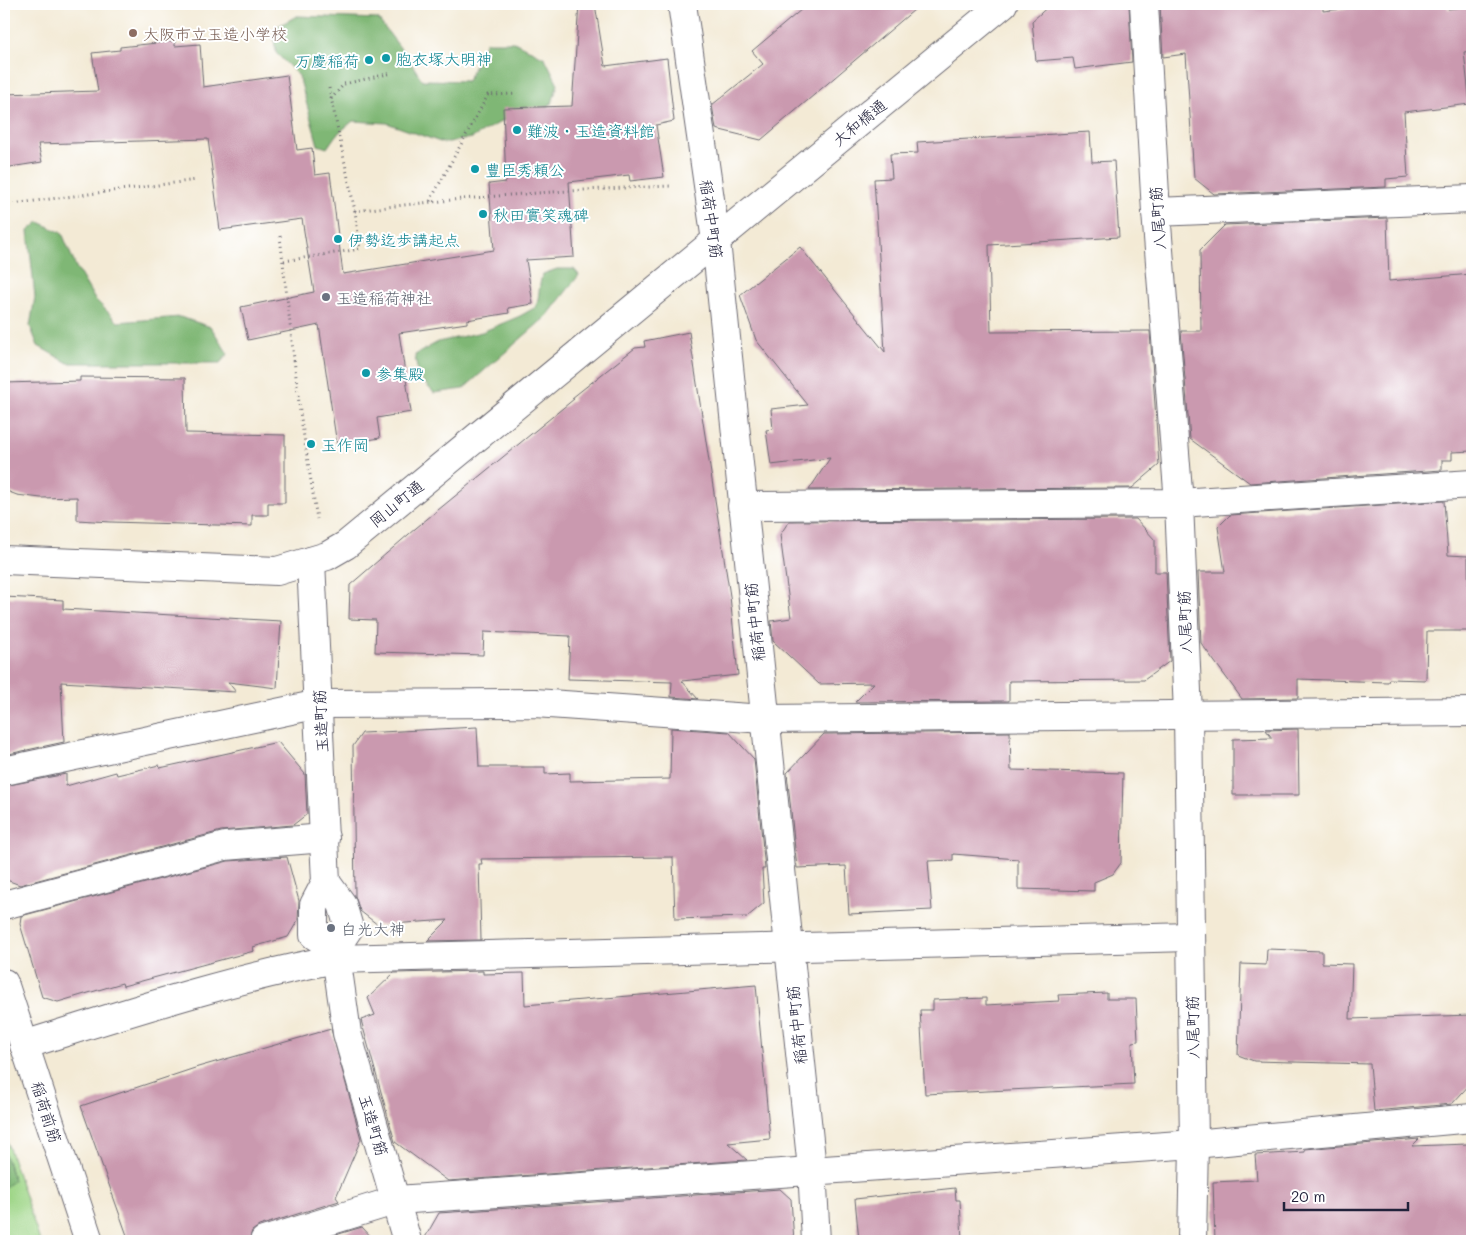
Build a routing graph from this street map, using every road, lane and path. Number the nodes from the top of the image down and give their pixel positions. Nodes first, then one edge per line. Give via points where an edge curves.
1 (682, 4) edge
2 (1003, 4) edge
3 (1144, 4) edge
4 (392, 73) dead end
5 (329, 88) dead end
6 (517, 94) dead end
7 (331, 99) junction
8 (197, 180) dead end
9 (707, 184) junction
10 (1472, 198) edge
11 (430, 201) junction
12 (4, 205) edge
13 (355, 211) junction
14 (1156, 212) junction
15 (280, 236) dead end
16 (716, 241) junction
17 (284, 261) junction
18 (1472, 484) edge
19 (1179, 503) junction
20 (742, 506) junction
21 (319, 558) junction
22 (4, 560) edge
23 (319, 704) junction
24 (1472, 712) edge
25 (1188, 714) junction
26 (764, 720) junction
27 (4, 771) edge
28 (326, 838) junction
29 (4, 905) edge
30 (1191, 937) junction
31 (788, 948) junction
32 (335, 954) junction
33 (4, 983) edge
34 (24, 1045) junction
35 (1472, 1118) edge
36 (1194, 1144) junction
37 (812, 1169) junction
38 (397, 1200) junction
39 (89, 1241) edge
40 (264, 1241) edge
41 (407, 1241) edge
42 (816, 1241) edge
43 (1192, 1241) edge

1 - 9 street, 稲荷中町筋
2 - 16 street, 大和橋通
3 - 14 street, 八尾町筋
4 - 7 path via 344,84
5 - 7 path
6 - 11 path via 488,95
7 - 13 path
8 - 12 path
9 - 11 path
9 - 16 street, 稲荷中町筋
10 - 14 street
11 - 13 path
13 - 17 path via 360,249
14 - 19 street, 八尾町筋
15 - 17 path
16 - 20 street, 稲荷中町筋
16 - 21 street, 岡山町通 via 346,545
17 - 21 path
18 - 19 street
19 - 20 street
19 - 25 street, 八尾町筋
20 - 26 street, 稲荷中町筋
21 - 22 street, 岡山町通 via 277,570
21 - 23 street, 玉造町筋
23 - 26 street via 534,703
23 - 27 street
23 - 28 street, 玉造町筋
24 - 25 street
25 - 26 street
25 - 30 street, 八尾町筋
26 - 31 street, 稲荷中町筋
28 - 29 street via 225,846
28 - 32 street, 玉造町筋 via 326,882 314,905 314,935
30 - 31 street
30 - 36 street, 八尾町筋
31 - 32 street
31 - 37 street, 稲荷中町筋
32 - 34 street
32 - 38 street, 玉造町筋 via 347,1033
33 - 34 street, 稲荷前筋
34 - 39 street, 稲荷前筋
35 - 36 street
36 - 37 street
36 - 43 street, 八尾町筋
37 - 38 street
37 - 42 street, 稲荷中町筋
38 - 40 street
38 - 41 street, 玉造町筋

